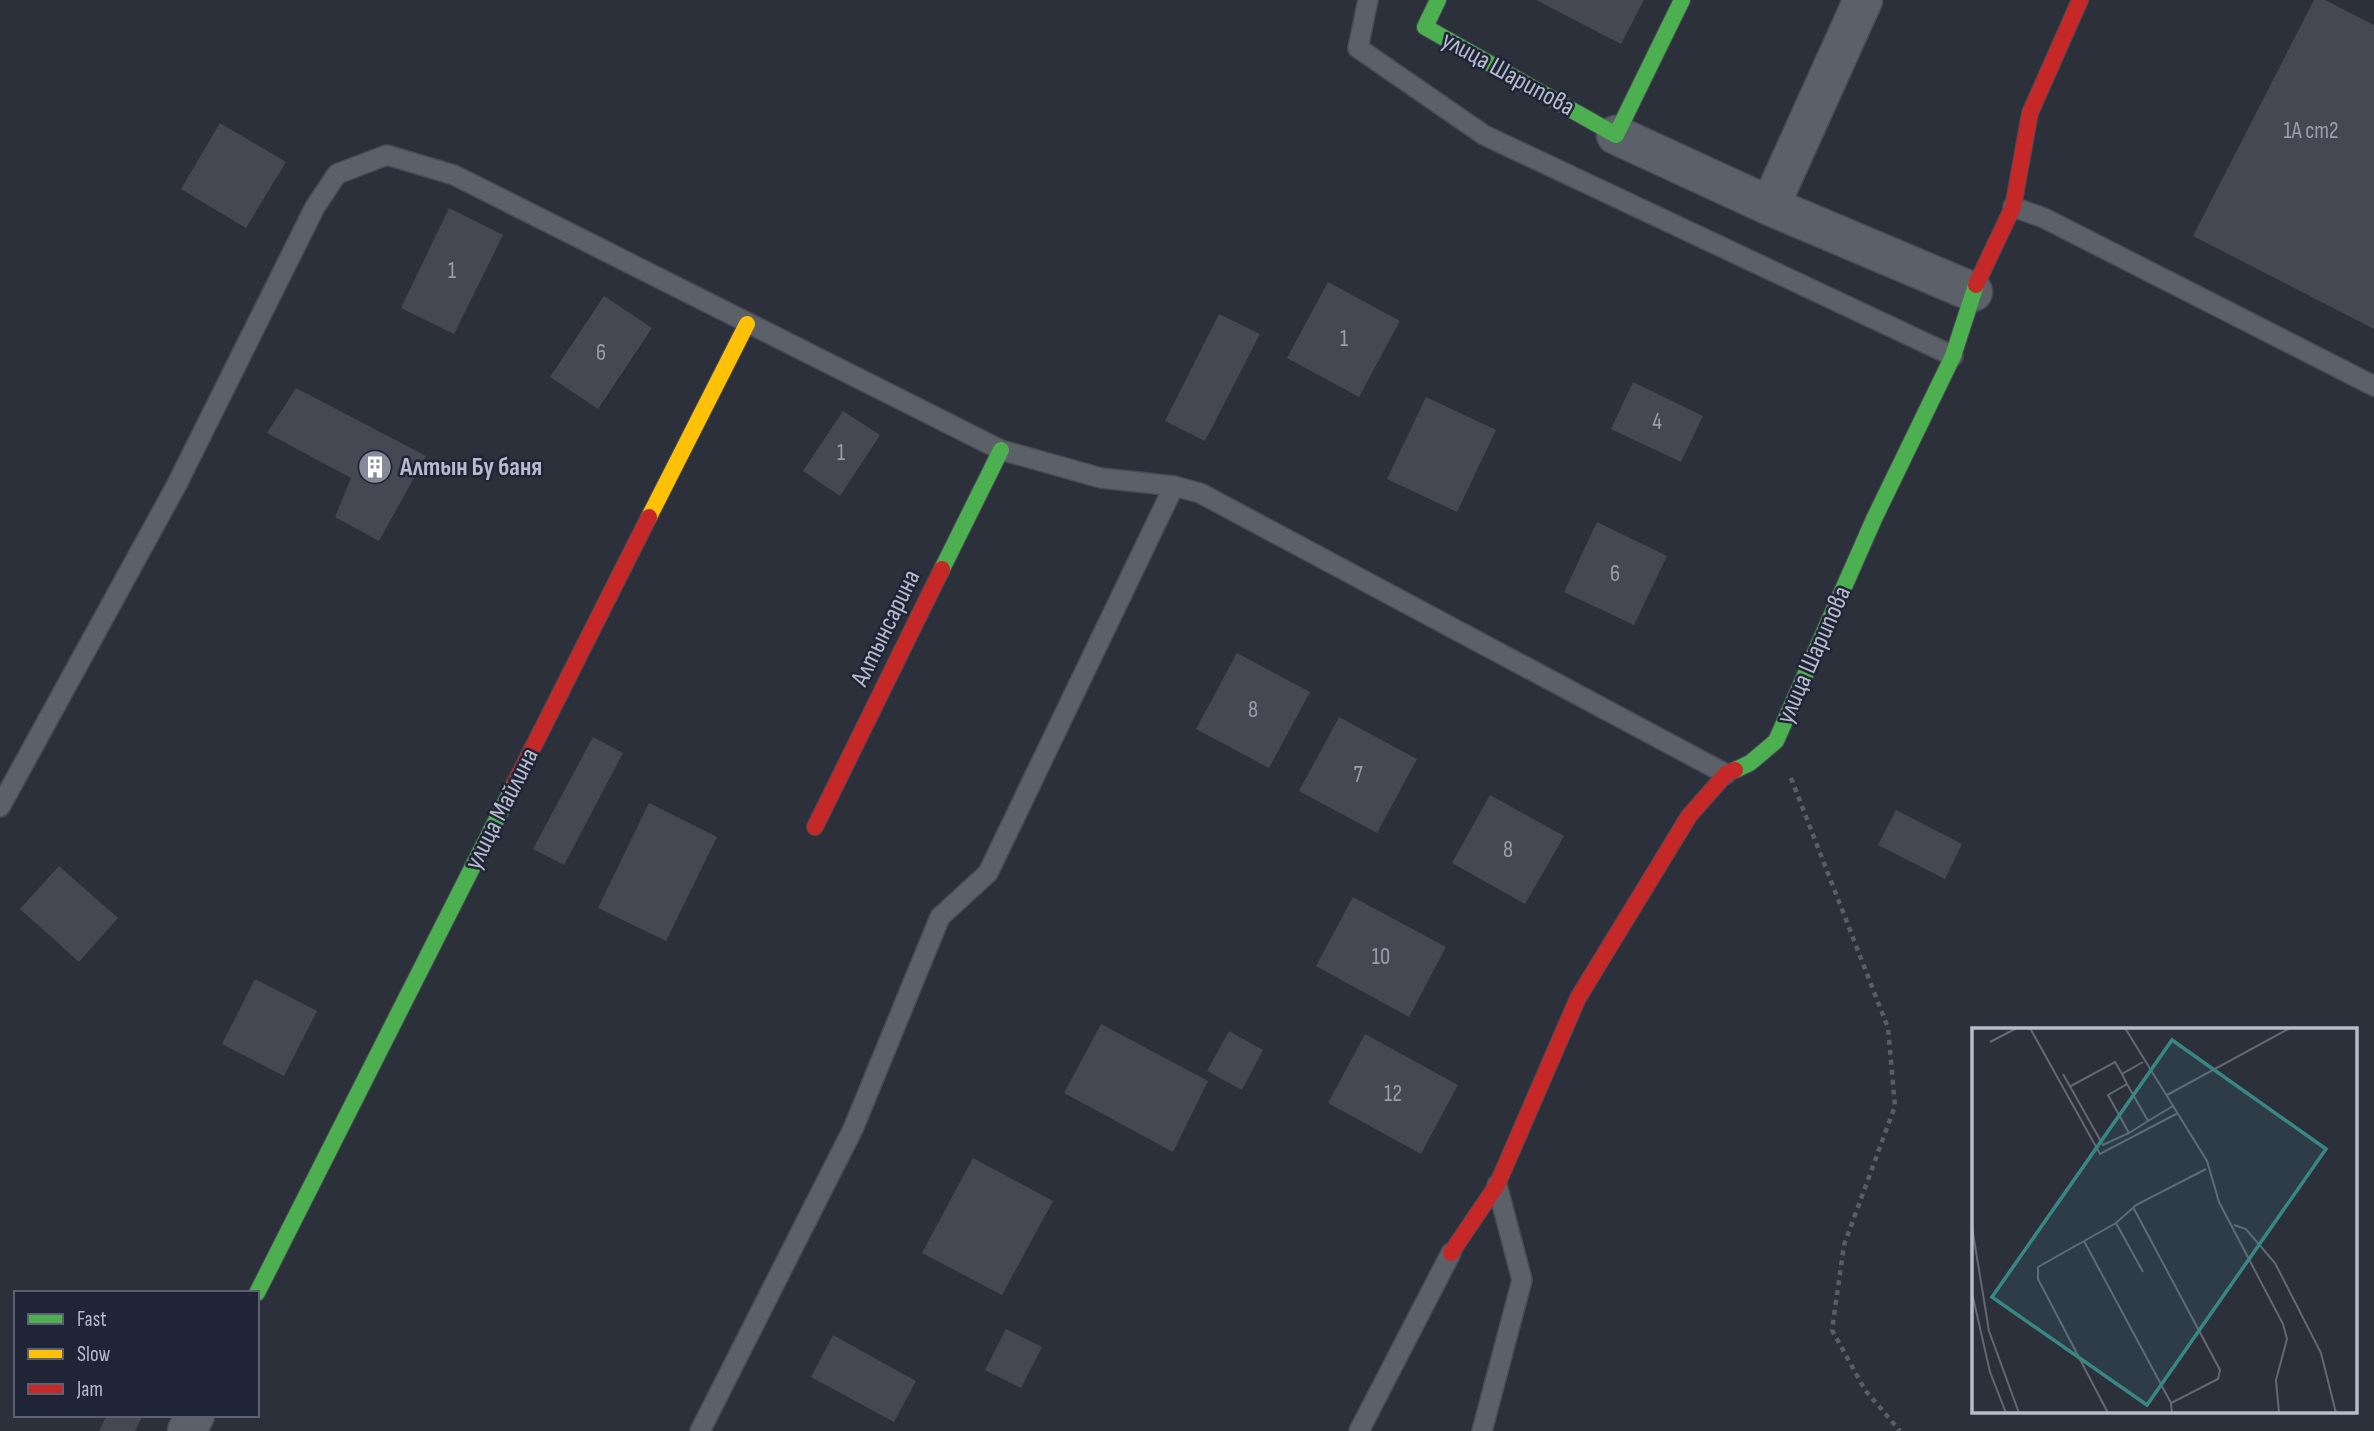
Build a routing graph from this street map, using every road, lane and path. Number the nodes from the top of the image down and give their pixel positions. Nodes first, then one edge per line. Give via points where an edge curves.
1 (1368, 0) edge
2 (1438, 0) edge
3 (1682, 0) edge
4 (1863, 0) edge
5 (2080, 0) edge
6 (1616, 135) junction
7 (1770, 206) junction
8 (2013, 207) junction
9 (1973, 292) junction
10 (747, 324) junction
11 (1953, 356) junction
12 (2374, 386) edge
13 (1001, 450) junction
14 (1174, 486) junction
15 (1776, 741) junction
16 (1726, 774) junction
17 (0, 807) edge
18 (815, 827) dead end
19 (1497, 1185) junction
20 (1451, 1252) joint
21 (258, 1291) edge
22 (700, 1431) edge
23 (1359, 1431) edge
24 (1482, 1431) edge
25 (1900, 1431) edge

1 - 11 lane via 1358,48 1484,135
2 - 6 street, улица Шарипова via 1425,27
3 - 6 street
4 - 7 street
5 - 8 street, улица Шарипова via 2030,113
6 - 7 street, улица Шарипова
7 - 9 street, улица Шарипова
8 - 9 street, улица Шарипова
8 - 12 lane via 2044,218
9 - 11 street, улица Шарипова
10 - 13 lane
10 - 17 lane via 454,175 387,155 337,174 315,207 176,486
10 - 21 street, улица Майлина
11 - 15 street, улица Шарипова via 1874,519
13 - 14 lane via 1101,478
13 - 18 street, Алтынсарина
14 - 16 lane via 1200,493
14 - 22 lane via 988,873 940,917 853,1129
15 - 16 street, улица Шарипова via 1750,763
15 - 25 path via 1888,1028 1895,1106 1844,1245 1832,1330 1864,1390
16 - 19 street, улица Шарипова via 1689,816 1578,998
19 - 20 street, улица Шарипова
19 - 24 lane via 1522,1280
20 - 23 lane

